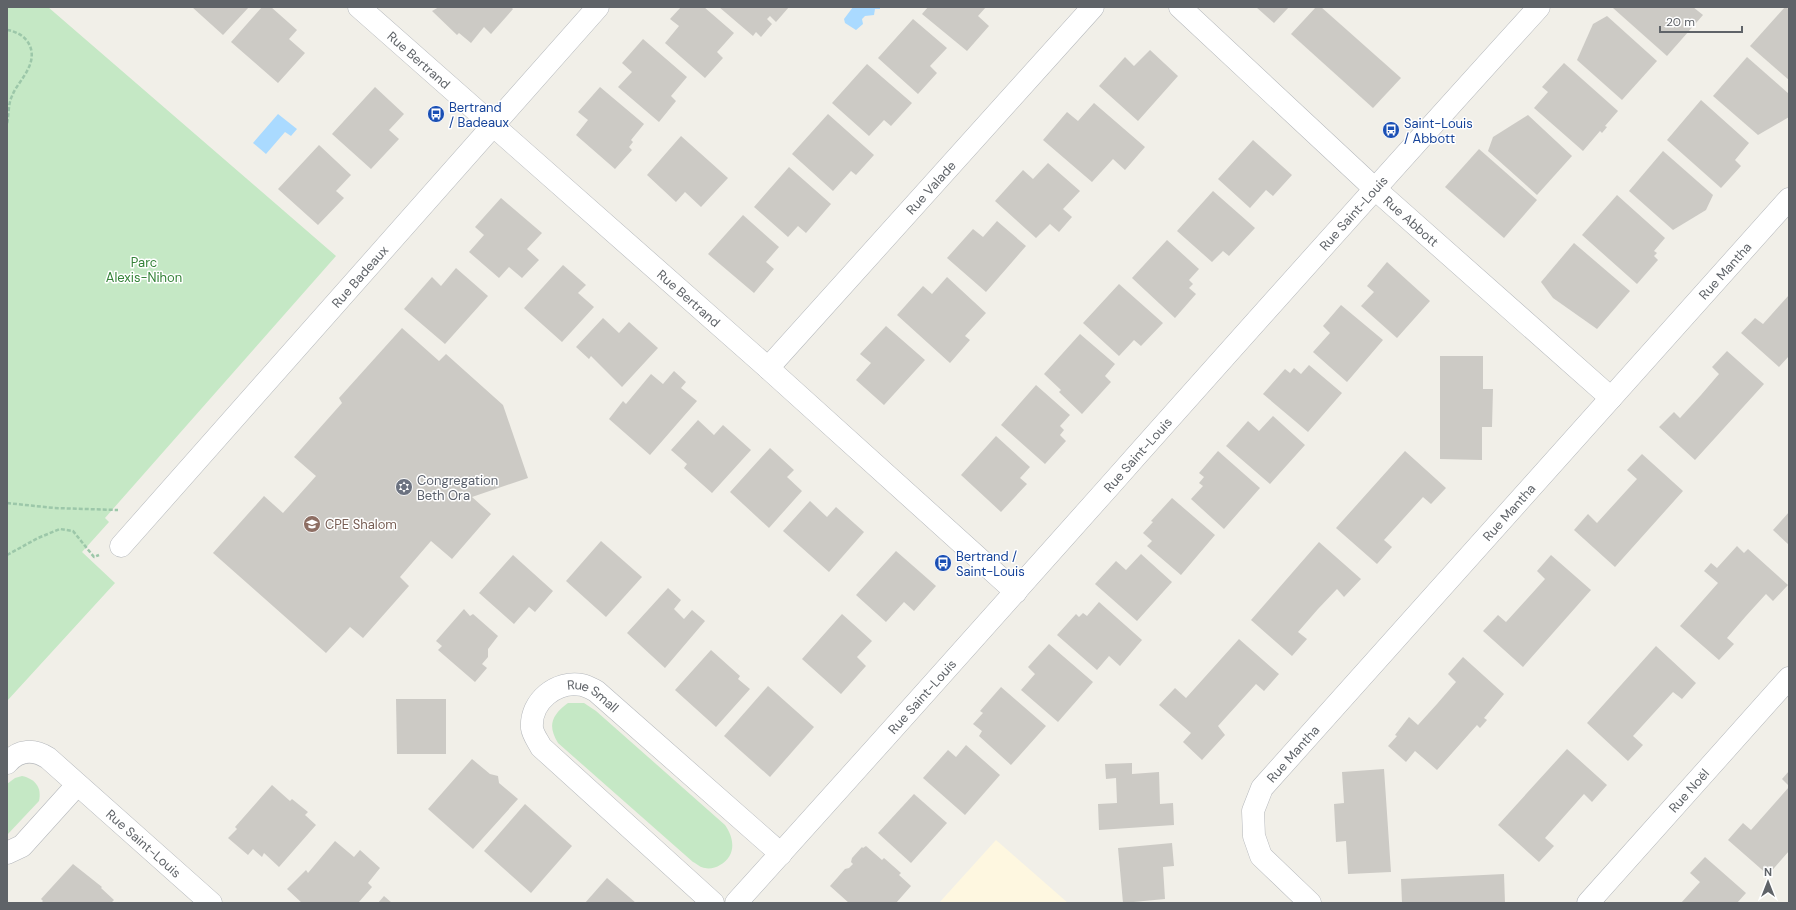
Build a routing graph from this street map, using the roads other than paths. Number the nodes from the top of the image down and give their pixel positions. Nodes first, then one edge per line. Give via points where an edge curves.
1 (359, 7) edge
2 (598, 7) edge
3 (1092, 7) edge
4 (1180, 7) edge
5 (1539, 7) edge
6 (493, 126) junction
7 (1374, 188) junction
8 (1789, 200) edge
9 (768, 368) junction
10 (1611, 398) junction
11 (122, 546) road end
12 (1016, 592) junction
13 (1789, 678) edge
14 (7, 763) edge
15 (77, 785) junction
16 (7, 853) edge
17 (780, 854) junction
18 (211, 903) edge
19 (714, 903) edge
20 (736, 903) edge
21 (1310, 903) edge
22 (1588, 903) edge

1 - 6 street, Rue Bertrand
2 - 6 street, Rue Badeaux
3 - 9 street, Rue Valade
4 - 7 street, Rue Abbott
5 - 7 street, Rue Saint-Louis
6 - 9 street, Rue Bertrand
6 - 11 street, Rue Badeaux
7 - 10 street, Rue Abbott
7 - 12 street, Rue Saint-Louis
8 - 10 street, Rue Mantha
9 - 12 street, Rue Bertrand
10 - 21 street, Rue Mantha via 1262,788 1253,811 1254,836 1261,856
12 - 17 street, Rue Saint-Louis
13 - 22 street, Rue Noël
14 - 15 street, Rue Saint-Louis via 23,752 37,752 48,758
15 - 16 street via 22,846
15 - 18 street, Rue Saint-Louis
17 - 19 street, Rue Small via 596,691 583,685 572,684 552,690 536,708 533,717 532,729 541,747
17 - 20 street, Rue Saint-Louis

